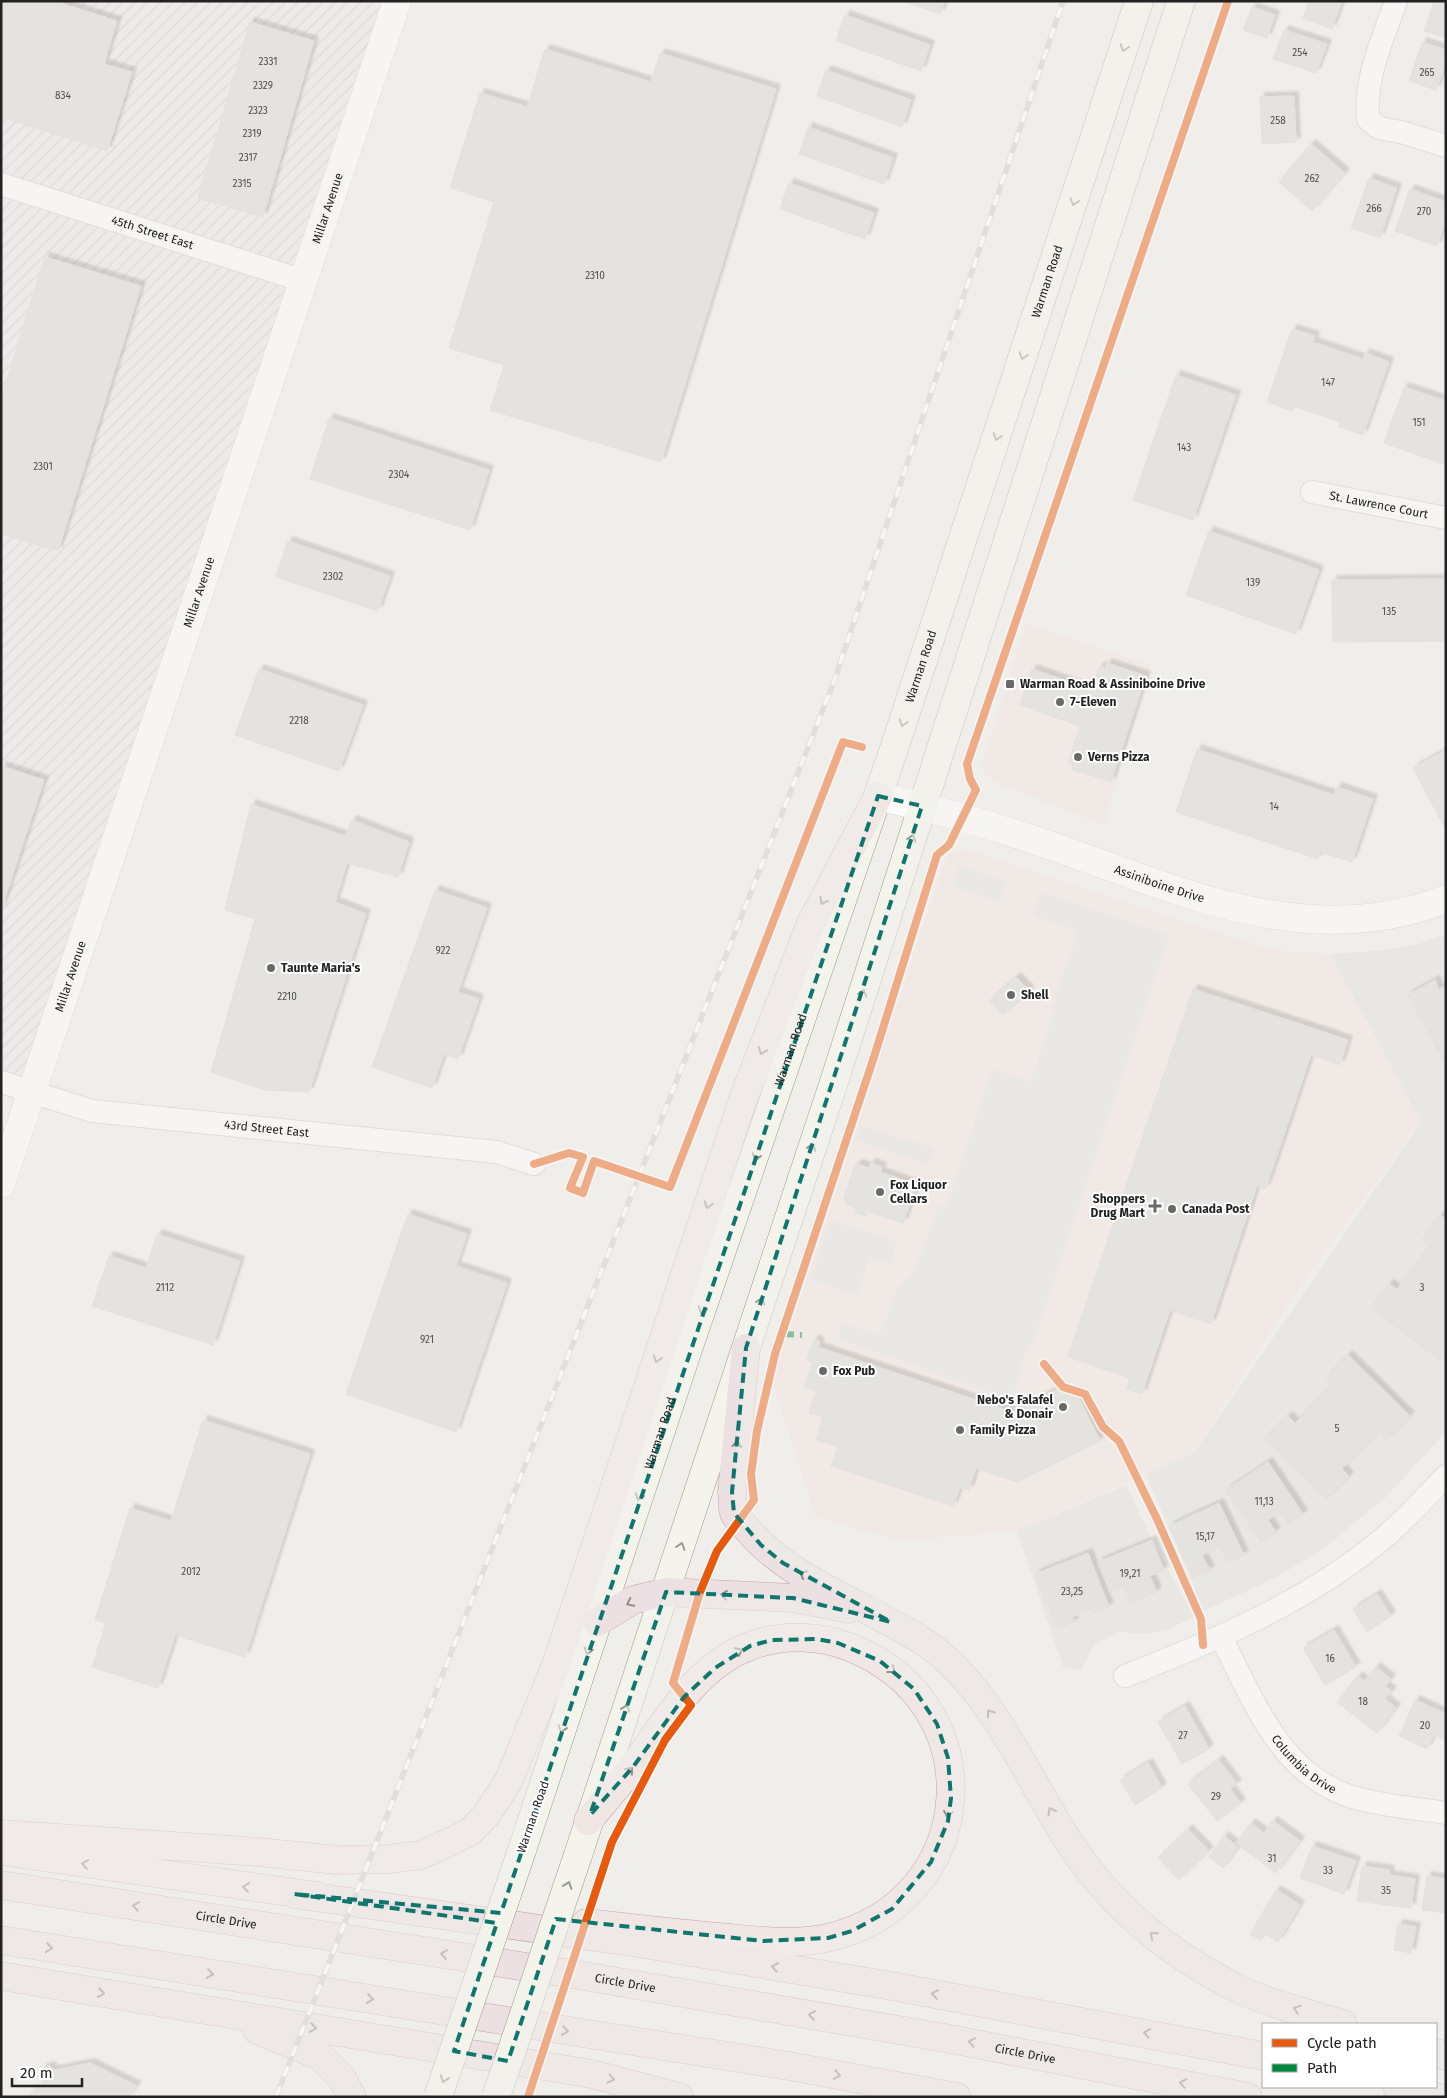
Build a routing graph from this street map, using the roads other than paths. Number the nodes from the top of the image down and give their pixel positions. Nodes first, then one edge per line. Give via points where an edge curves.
1 (397, 1) edge
2 (1140, 1) edge
3 (1181, 1) edge
4 (1396, 1) edge
5 (1446, 146) edge
6 (1, 184) edge
7 (304, 281) junction
8 (1312, 492) dead end
9 (1446, 518) edge
10 (878, 796) junction
11 (922, 806) junction
12 (1446, 900) edge
13 (1, 1082) edge
14 (31, 1091) junction
15 (534, 1164) dead end
16 (1, 1184) edge
17 (746, 1348) junction
18 (1446, 1476) edge
19 (666, 1592) junction
20 (597, 1622) junction
21 (892, 1622) junction
22 (1221, 1637) junction
23 (1125, 1676) dead end
24 (1446, 1813) edge
25 (588, 1821) junction
26 (1, 1834) edge
27 (1, 1851) edge
28 (1, 1885) edge
29 (294, 1894) junction
30 (1, 1940) edge
31 (1, 1976) edge
32 (179, 2006) junction
33 (1340, 2023) edge
34 (1262, 2056) edge
35 (1401, 2088) edge
36 (352, 2097) edge
37 (438, 2097) edge
38 (496, 2097) edge
39 (679, 2097) edge
40 (957, 2097) edge
41 (1248, 2097) edge
42 (1437, 2097) edge

1 - 7 street, Millar Avenue
2 -> 10 main road, Warman Road
3 - 11 main road
4 - 5 street via 1368,83 1368,118 1378,128
6 - 7 street, 45th Street East
7 - 14 street, Millar Avenue
8 - 9 street, St. Lawrence Court
10 - 11 street, Assiniboine Drive
10 -> 20 main road, Warman Road
10 -> 26 highway via 811,923 742,1102 556,1662 509,1780 487,1814 470,1832 442,1846 421,1855 389,1859 337,1860
11 - 12 street, Assiniboine Drive via 1260,914 1329,921 1383,918
17 -> 11 main road
13 - 14 street, 43rd Street East
14 - 15 street, 43rd Street East via 92,1111 497,1152
14 - 16 street, Millar Avenue
19 -> 17 main road
21 -> 17 highway via 783,1563 761,1545 734,1513 732,1492
18 - 22 street via 1387,1535 1351,1563
19 -> 20 highway via 633,1600
21 -> 19 highway via 839,1606 793,1598
25 -> 19 main road
20 -> 37 main road, Warman Road, bridge
33 -> 21 highway via 1245,1992 1167,1946 1128,1914 1070,1842 1019,1753 974,1690 923,1641
22 - 23 street
22 - 24 street, Columbia Drive via 1270,1734 1320,1783 1362,1800
25 -> 29 highway via 697,1683 732,1654 772,1640 831,1641 880,1661 914,1689 926,1706 937,1724 948,1758 951,1798 948,1821 941,1844 921,1879 892,1909 874,1920 828,1938 763,1941 455,1907
38 -> 25 main road, bridge
29 -> 27 highway
41 -> 28 highway, Circle Drive via 945,2038 578,1975
34 -> 29 highway via 896,1987 638,1943
30 -> 40 highway via 779,2065
31 -> 32 highway
32 - 36 highway via 264,2032 320,2056 342,2078
32 -> 39 highway via 592,2074
35 - 42 highway

